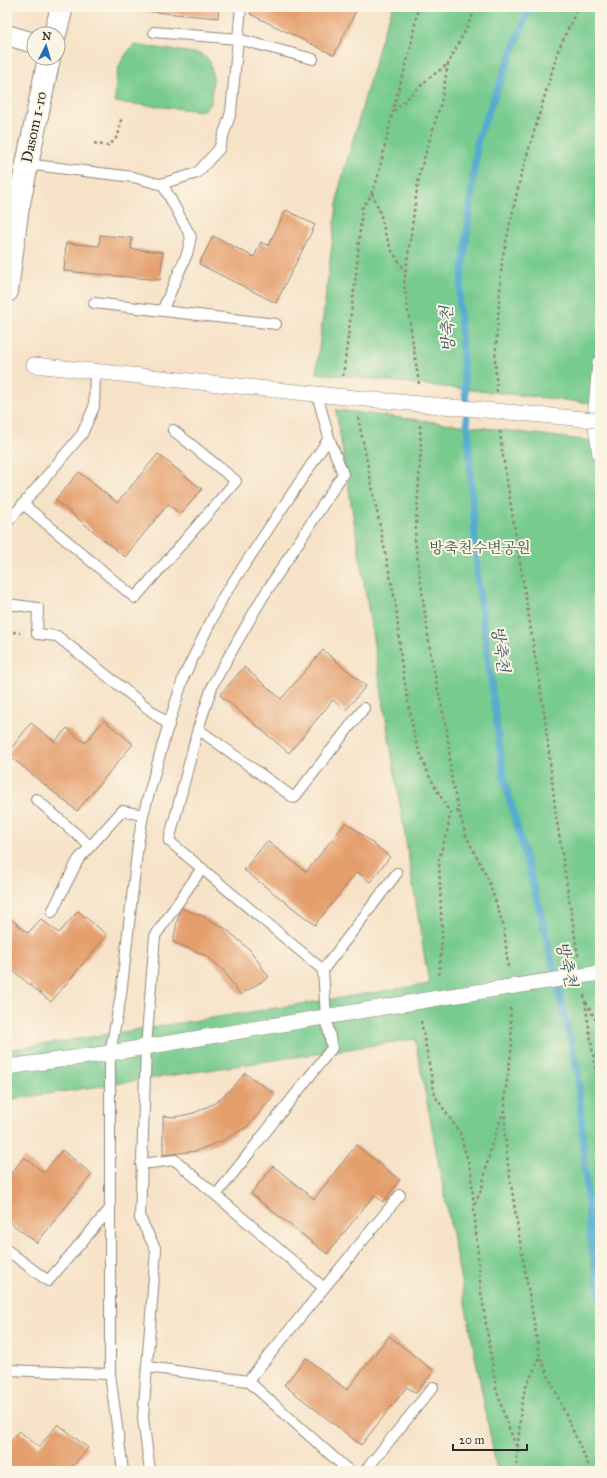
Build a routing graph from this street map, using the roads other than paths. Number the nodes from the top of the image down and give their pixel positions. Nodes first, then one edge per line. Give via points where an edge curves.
1 (62, 7) edge
2 (241, 7) edge
3 (57, 26) edge
4 (154, 32) dead end
5 (7, 35) edge
6 (238, 39) junction
7 (26, 40) edge
8 (313, 59) dead end
9 (47, 66) edge
10 (26, 164) junction
11 (161, 184) junction
12 (7, 291) edge
13 (94, 303) dead end
14 (164, 310) junction
15 (276, 324) dead end
16 (600, 363) edge
17 (34, 366) dead end
18 (95, 372) junction
19 (317, 394) junction
20 (597, 420) edge
21 (174, 430) dead end
22 (330, 438) junction
23 (600, 455) edge
24 (23, 504) junction
25 (8, 522) dead end
26 (7, 604) edge
27 (364, 708) dead end
28 (169, 725) junction
29 (198, 729) junction
30 (36, 799) dead end
31 (143, 815) junction
32 (90, 846) junction
33 (202, 868) junction
34 (397, 873) dead end
35 (52, 912) dead end
36 (323, 970) junction
37 (600, 973) edge
38 (326, 1017) junction
39 (146, 1047) junction
40 (110, 1053) junction
41 (7, 1067) edge
42 (141, 1164) junction
43 (216, 1195) junction
44 (400, 1195) dead end
45 (110, 1209) junction
46 (7, 1250) edge
47 (324, 1288) junction
48 (148, 1367) junction
49 (7, 1370) edge
50 (110, 1374) junction
51 (248, 1381) junction
52 (433, 1387) dead end
53 (123, 1471) edge
54 (150, 1471) edge
55 (348, 1471) edge
56 (365, 1471) edge

1 - 3 street
2 - 6 lane
4 - 6 lane
5 - 7 street
6 - 8 lane
6 - 11 lane via 231,112 219,149 197,173
9 - 10 street, Dasom 1-ro
10 - 11 lane
10 - 12 street, Dasom 1-ro
11 - 14 lane via 191,237 187,254
13 - 14 lane
14 - 15 lane
16 - 20 street
17 - 18 street
18 - 19 street
18 - 24 lane via 94,407 82,434
19 - 20 street, bridge
19 - 22 lane
20 - 23 street
21 - 24 lane via 236,481 135,598
22 - 28 lane via 223,597 184,676
22 - 29 lane via 343,474 261,600 213,684
24 - 25 lane
26 - 28 lane via 38,608 37,634 57,636
27 - 29 lane via 294,798
28 - 31 lane
29 - 33 lane via 169,841
30 - 32 lane
31 - 32 lane via 122,811
31 - 40 lane via 121,994
32 - 35 lane via 78,860
33 - 36 lane
33 - 39 lane via 155,936
34 - 36 lane
36 - 38 lane
37 - 38 street, bridge
38 - 39 street
38 - 43 lane via 332,1048
39 - 40 street
39 - 42 lane
40 - 41 street
40 - 45 lane
42 - 43 lane via 175,1160
42 - 48 lane via 140,1218 156,1250
43 - 47 lane
44 - 47 lane
45 - 46 lane via 48,1281
45 - 50 lane
47 - 51 lane
48 - 51 lane
48 - 54 lane via 143,1418
49 - 50 lane
50 - 53 lane
51 - 55 lane
52 - 56 lane

